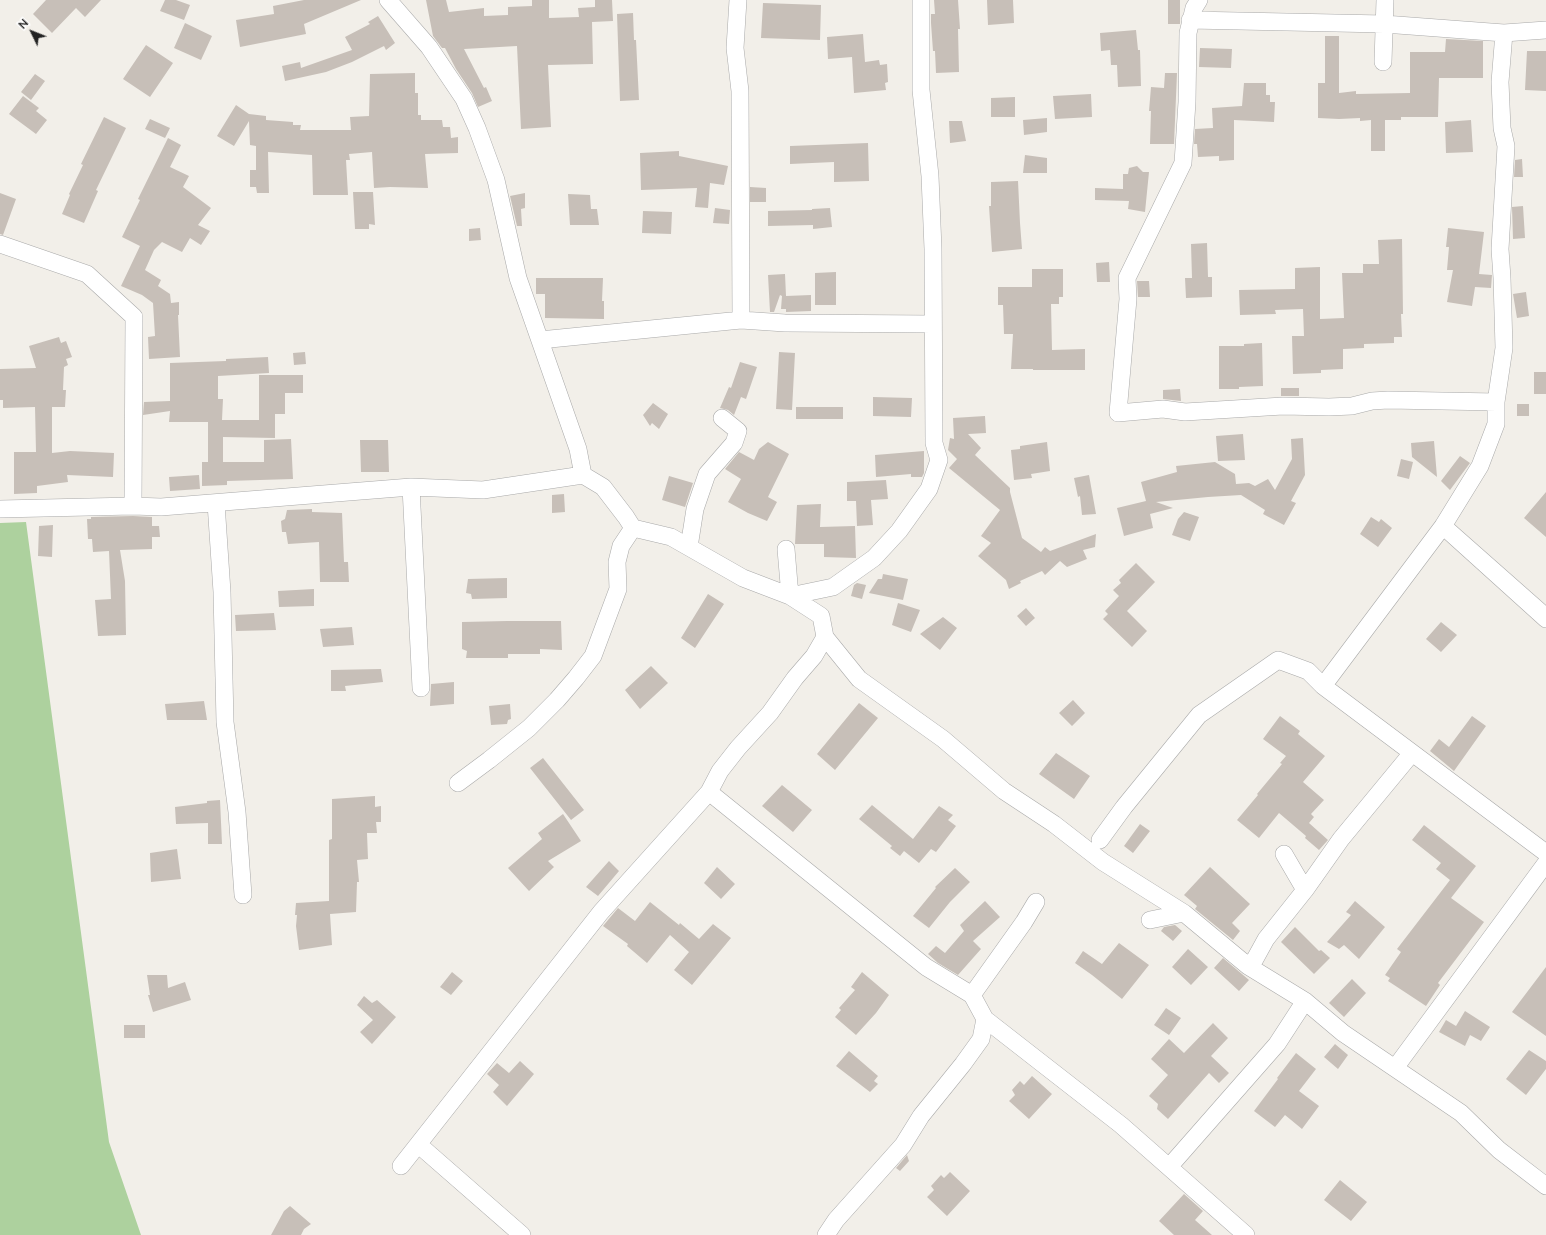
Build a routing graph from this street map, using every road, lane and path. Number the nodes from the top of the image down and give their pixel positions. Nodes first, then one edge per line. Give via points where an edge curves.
1 (388, 0) edge
2 (738, 0) edge
3 (921, 0) edge
4 (1199, 0) edge
5 (1385, 0) edge
6 (1190, 20) junction
7 (1384, 24) junction
8 (1546, 30) edge
9 (1504, 33) junction
10 (1383, 62) dead end
11 (0, 244) edge
12 (741, 320) junction
13 (933, 324) junction
14 (540, 340) junction
15 (1496, 402) junction
16 (722, 418) dead end
17 (583, 475) junction
18 (411, 487) junction
19 (216, 503) junction
20 (133, 506) junction
21 (0, 509) edge
22 (1443, 526) junction
23 (633, 528) junction
24 (689, 547) junction
25 (786, 550) dead end
26 (833, 587) junction
27 (790, 596) junction
28 (821, 616) junction
29 (1546, 618) edge
30 (825, 637) junction
31 (1323, 686) junction
32 (421, 688) dead end
33 (1412, 753) junction
34 (458, 783) dead end
35 (709, 792) junction
36 (1100, 840) dead end
37 (1546, 853) edge
38 (1284, 854) dead end
39 (1546, 863) edge
40 (1306, 890) junction
41 (243, 896) dead end
42 (1036, 902) dead end
43 (1184, 913) junction
44 (1150, 920) dead end
45 (1248, 966) junction
46 (972, 995) junction
47 (1305, 1001) junction
48 (985, 1019) junction
49 (1395, 1068) junction
50 (419, 1145) junction
51 (401, 1166) dead end
52 (1168, 1166) junction
53 (1545, 1183) edge
54 (522, 1235) edge
55 (826, 1235) edge
56 (1246, 1235) edge

1 - 14 street via 429,47 464,99 477,128 496,180 518,278
2 - 12 street via 735,48 740,90
3 - 13 street via 921,90 930,176
4 - 6 street
5 - 7 street
6 - 7 street
6 - 15 street via 1183,163 1126,278 1128,299 1118,413 1163,409 1185,412 1283,406 1352,406 1388,400
7 - 9 street
7 - 10 street
8 - 9 street
9 - 15 street via 1500,82 1502,128 1506,146 1500,249 1504,348
11 - 20 street via 88,274 134,317
12 - 13 street via 785,323
12 - 14 street
13 - 26 street via 934,443 939,460 928,489 899,531 874,558
14 - 17 street via 578,449
15 - 22 street via 1496,424 1480,466
16 - 24 street via 738,431 734,443 707,474 695,509
17 - 18 street via 483,490
17 - 23 street via 603,487
18 - 19 street
18 - 32 street
19 - 20 street via 161,507
19 - 41 street via 222,592 225,722 237,812
20 - 21 street
22 - 29 street
22 - 31 street
23 - 24 street via 672,537
23 - 34 street via 621,546 617,562 618,589 593,656 557,700 529,728
24 - 27 street via 743,578
25 - 27 street
26 - 27 street
26 - 28 street
27 - 28 street
28 - 30 street
30 - 35 street via 814,656 770,713 720,770
30 - 43 street via 859,679 943,739 1004,791 1054,824 1103,862
31 - 33 street
31 - 36 street via 1308,671 1278,660 1266,668 1199,715 1124,806
33 - 37 street
33 - 40 street via 1342,839
35 - 46 street via 926,967
35 - 50 street via 601,912
38 - 40 street
39 - 49 street
40 - 45 street via 1266,939 1255,960
42 - 46 street
43 - 44 street
43 - 45 street
45 - 47 street
46 - 48 street
47 - 49 street via 1343,1033
47 - 52 street via 1277,1044
48 - 52 street via 1121,1125
48 - 55 street via 981,1039 963,1064 920,1116 903,1145 836,1220
49 - 53 street via 1461,1113 1499,1150
50 - 51 street
50 - 54 street
52 - 56 street

